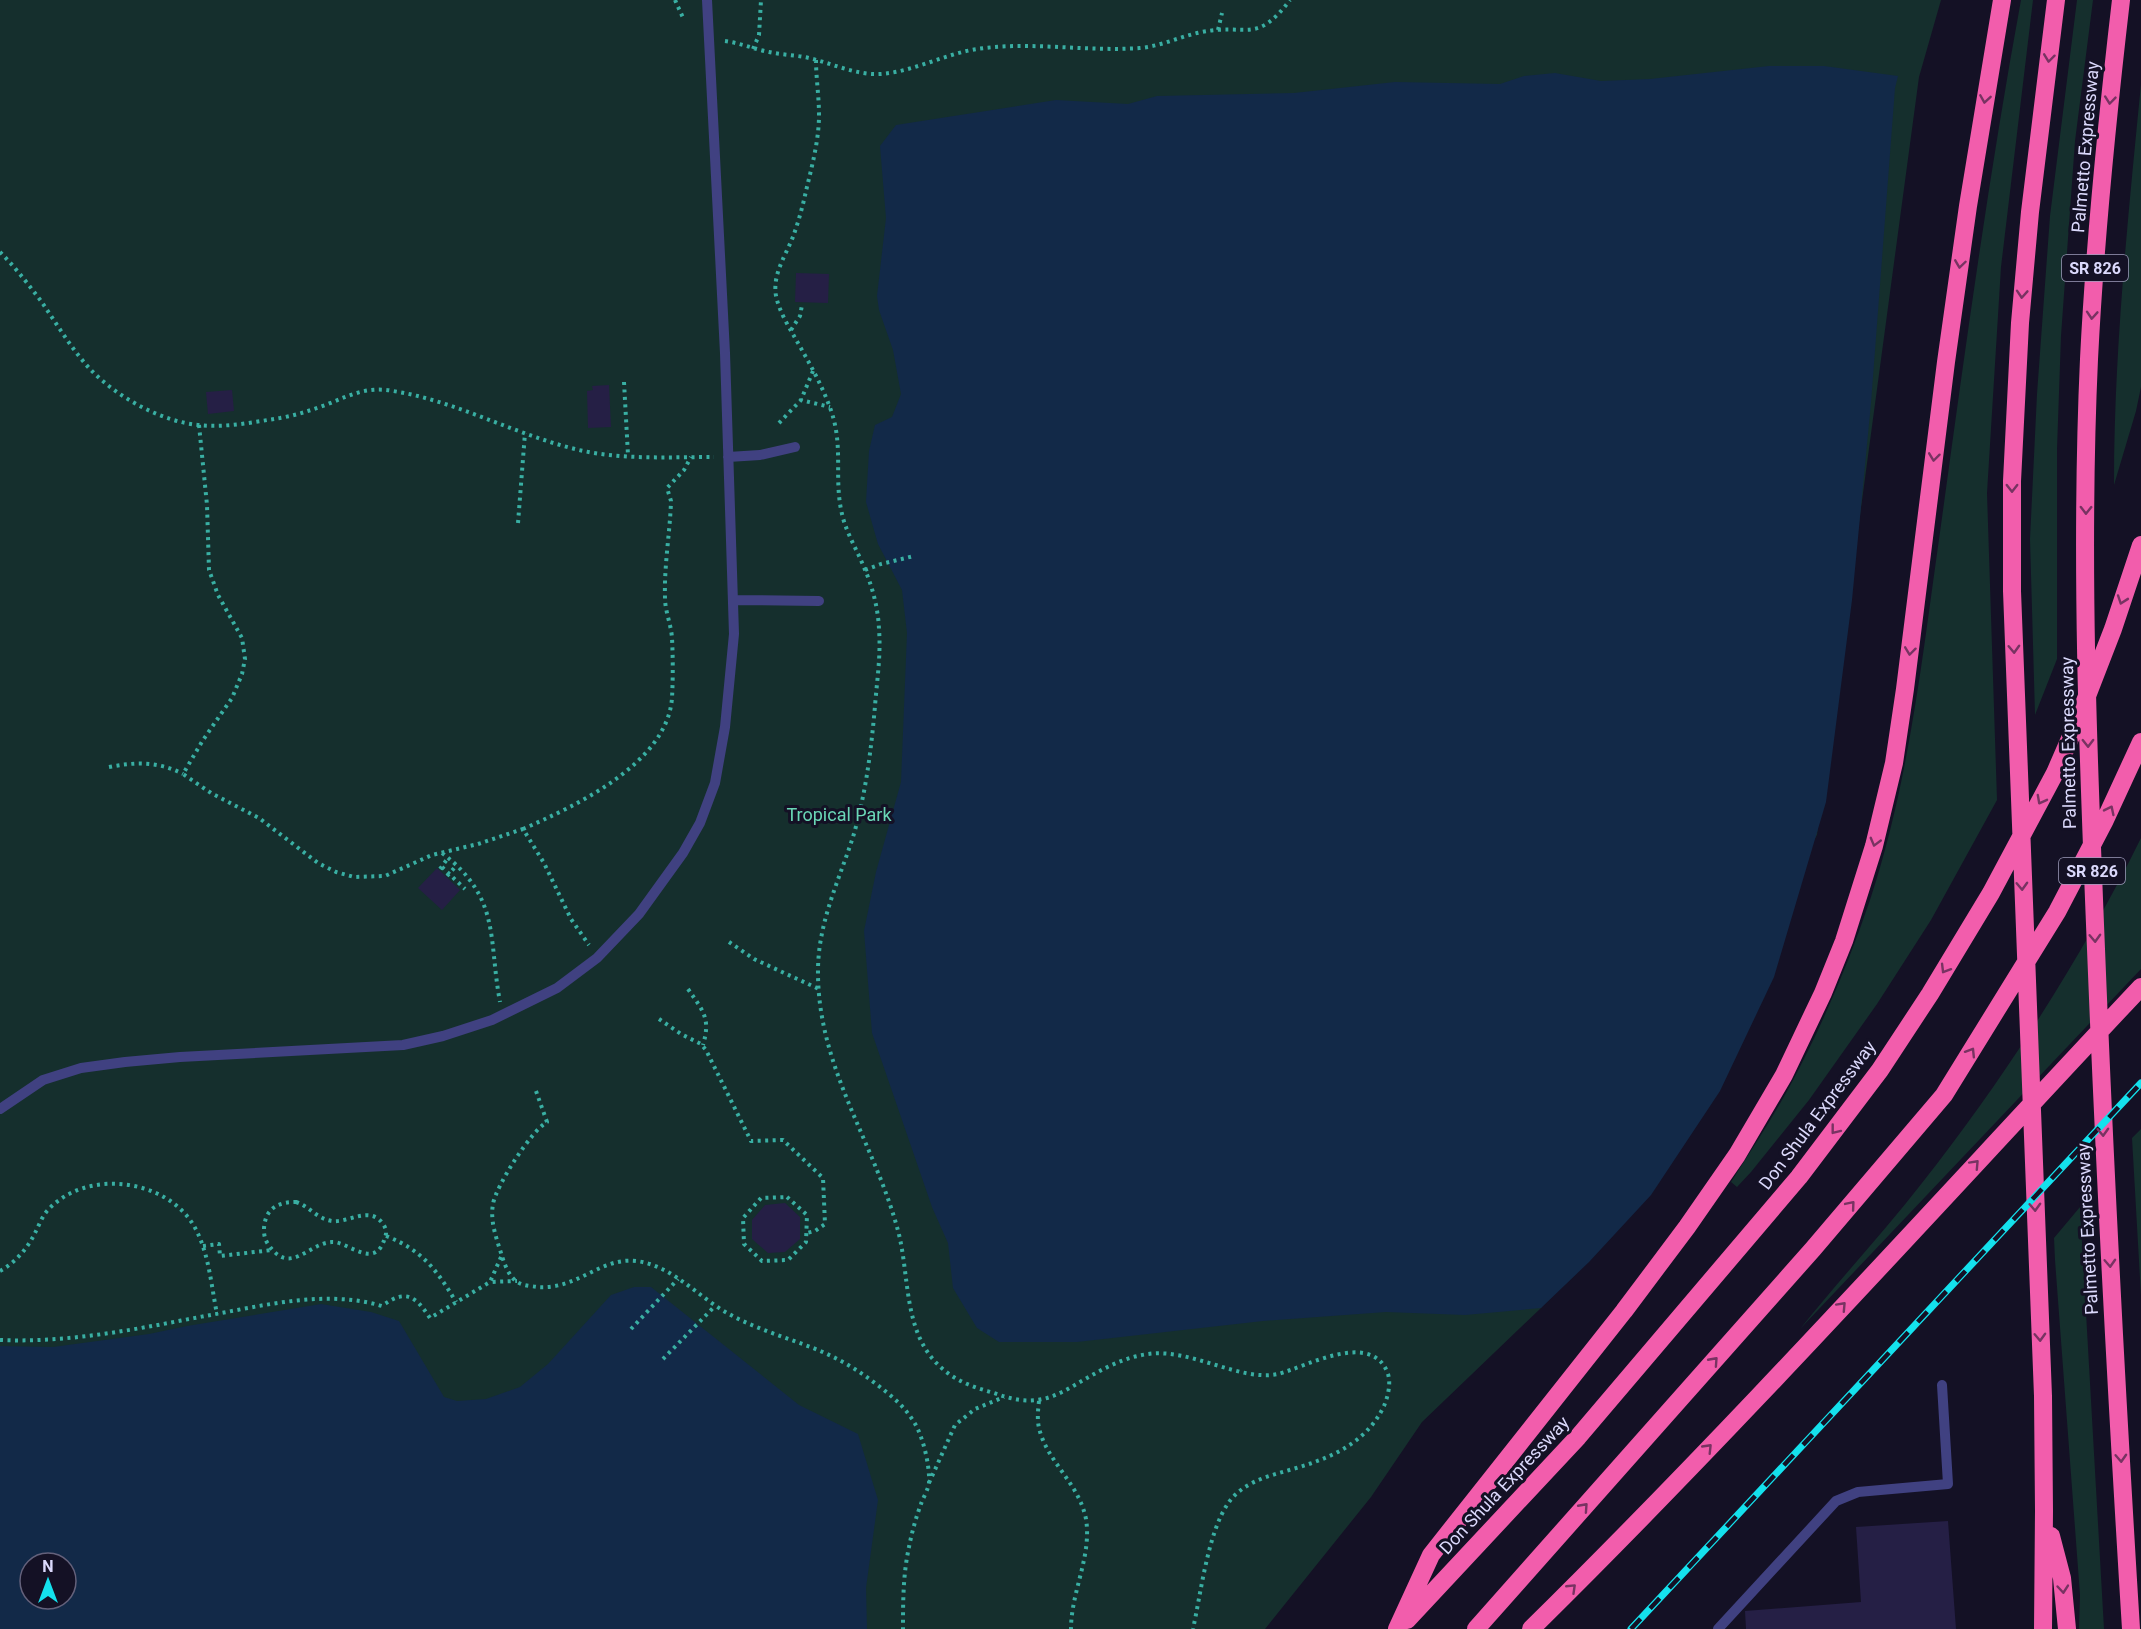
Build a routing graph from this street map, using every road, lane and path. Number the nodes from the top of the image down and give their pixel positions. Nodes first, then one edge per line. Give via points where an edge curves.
1 (675, 0) edge
2 (707, 0) edge
3 (761, 0) edge
4 (1290, 0) edge
5 (2002, 0) edge
6 (2056, 0) edge
7 (2121, 0) edge
8 (1222, 13) dead end
9 (684, 20) dead end
10 (1218, 30) junction
11 (721, 40) dead end
12 (753, 49) junction
13 (816, 60) junction
14 (0, 252) edge
15 (802, 305) dead end
16 (791, 330) junction
17 (813, 371) junction
18 (624, 382) dead end
19 (801, 400) junction
20 (830, 407) junction
21 (779, 423) dead end
22 (199, 425) junction
23 (525, 433) junction
24 (795, 447) dead end
25 (628, 455) junction
26 (691, 457) junction
27 (728, 457) junction
28 (518, 523) dead end
29 (2141, 545) edge
30 (915, 556) dead end
31 (865, 570) junction
32 (734, 600) junction
33 (819, 601) dead end
34 (2141, 742) edge
35 (109, 767) dead end
36 (183, 774) junction
37 (523, 829) junction
38 (441, 853) junction
39 (448, 858) junction
40 (457, 865) junction
41 (448, 875) junction
42 (465, 889) dead end
43 (729, 942) dead end
44 (591, 947) dead end
45 (2141, 987) edge
46 (688, 989) dead end
47 (819, 989) junction
48 (500, 1003) dead end
49 (659, 1019) dead end
50 (703, 1046) junction
51 (536, 1091) dead end
52 (0, 1108) edge
53 (807, 1233) junction
54 (386, 1236) junction
55 (203, 1246) junction
56 (272, 1250) junction
57 (501, 1256) junction
58 (0, 1271) edge
59 (678, 1279) junction
60 (517, 1281) junction
61 (489, 1282) junction
62 (456, 1302) junction
63 (715, 1306) junction
64 (217, 1314) junction
65 (631, 1329) dead end
66 (0, 1340) edge
67 (663, 1359) dead end
68 (1942, 1385) dead end
69 (1005, 1397) junction
70 (1039, 1400) junction
71 (929, 1484) junction
72 (2044, 1511) junction
73 (903, 1629) edge
74 (1071, 1629) edge
75 (1193, 1629) edge
76 (1398, 1629) edge
77 (1476, 1629) edge
78 (1531, 1629) edge
79 (1718, 1629) edge
80 (2043, 1629) edge
81 (2067, 1629) edge
82 (2131, 1629) edge

1 - 9 path
2 - 27 lane
3 - 12 path via 759,35
4 - 10 path via 1277,16 1256,29
5 -> 76 highway via 1968,206 1897,744 1874,846 1844,941 1784,1075 1737,1155 1624,1311 1431,1555
6 -> 72 highway via 2030,212 2012,481 2012,591
7 -> 82 highway, Palmetto Expressway / SR 826 via 2098,212 2085,537 2089,787 2106,1205
8 - 10 path
10 - 13 path via 1145,48 1019,45 975,49 879,74 856,72
11 - 12 path
12 - 13 path
13 - 16 path via 816,140 803,203 776,279 778,303
14 - 22 path via 99,377 139,405
15 - 16 path
16 - 17 path
17 - 19 path
17 - 20 path
18 - 25 path
19 - 20 path
19 - 21 path
20 - 31 path via 839,445 841,511
22 - 23 path via 245,423 297,414 355,392 379,389 437,401
22 - 36 path via 209,570 218,596 242,638 244,659 232,698
23 - 25 path via 579,450
23 - 28 path
24 - 27 lane
25 - 26 path
26 - 27 path
26 - 37 path via 667,488 671,501 665,600 672,637 672,700 659,734 630,769 579,802
27 - 32 lane
29 -> 76 highway, Don Shula Expressway via 2113,629 2055,773 1991,893 1880,1070 1798,1177 1578,1437
30 - 31 path
31 - 47 path via 876,604 880,637 870,762 852,838 826,913 819,953
32 - 33 lane
32 - 52 lane via 733,661 725,726 715,783 705,812 683,853 650,900 608,948 578,974 513,1011 423,1041 370,1048 180,1057 104,1065 43,1080
77 -> 34 highway via 1944,1095 2057,912
35 - 36 path via 144,763 166,766
36 - 38 path via 211,794 259,818 318,863 345,875 385,876
37 - 38 path
37 - 44 path via 571,919
38 - 39 path
39 - 40 path
39 - 41 path via 441,868
40 - 41 path
40 - 48 path via 473,883 489,918
41 - 42 path
43 - 47 path via 754,959
78 -> 45 highway via 1750,1404
46 - 50 path via 706,1018
47 - 69 path via 835,1070 898,1232 911,1313 919,1337 933,1359 952,1376
49 - 50 path
50 - 53 path via 751,1141 783,1140 823,1178 825,1224
51 - 57 path via 547,1122 512,1166 493,1204
53 - 53 path via 807,1215 787,1197 761,1198 743,1218 744,1244 762,1261 788,1260 806,1242
54 - 56 path via 379,1248 368,1253 336,1242 320,1245 293,1259
54 - 56 path via 383,1224 373,1216 331,1221 300,1203 284,1203 273,1208 265,1220 264,1238
54 - 62 path via 405,1244 433,1266
55 - 56 path via 219,1244 220,1256
55 - 58 path via 184,1213 156,1193 130,1185 102,1185 70,1194 46,1211 26,1248
55 - 64 path
57 - 60 path
57 - 61 path
59 - 60 path via 652,1264 628,1260 557,1287
59 - 63 path
59 - 65 path
60 - 61 path
61 - 62 path
62 - 64 path via 430,1318 417,1300 403,1296 382,1306 351,1299 317,1299
63 - 67 path
63 - 71 path via 838,1360 891,1395 920,1433
64 - 66 path via 88,1336
68 - 79 lane via 1948,1484 1858,1492 1836,1501
69 - 70 path
69 - 71 path via 975,1409 955,1425
70 - 74 path via 1041,1434 1075,1489 1086,1521 1086,1548
70 - 75 path via 1121,1361 1157,1353 1264,1376 1346,1352 1372,1357 1385,1369 1389,1384 1385,1403 1373,1423 1351,1445 1325,1459 1254,1481 1230,1501 1213,1540
71 - 73 path via 908,1553
72 - 80 highway
72 -> 81 highway via 2062,1578

